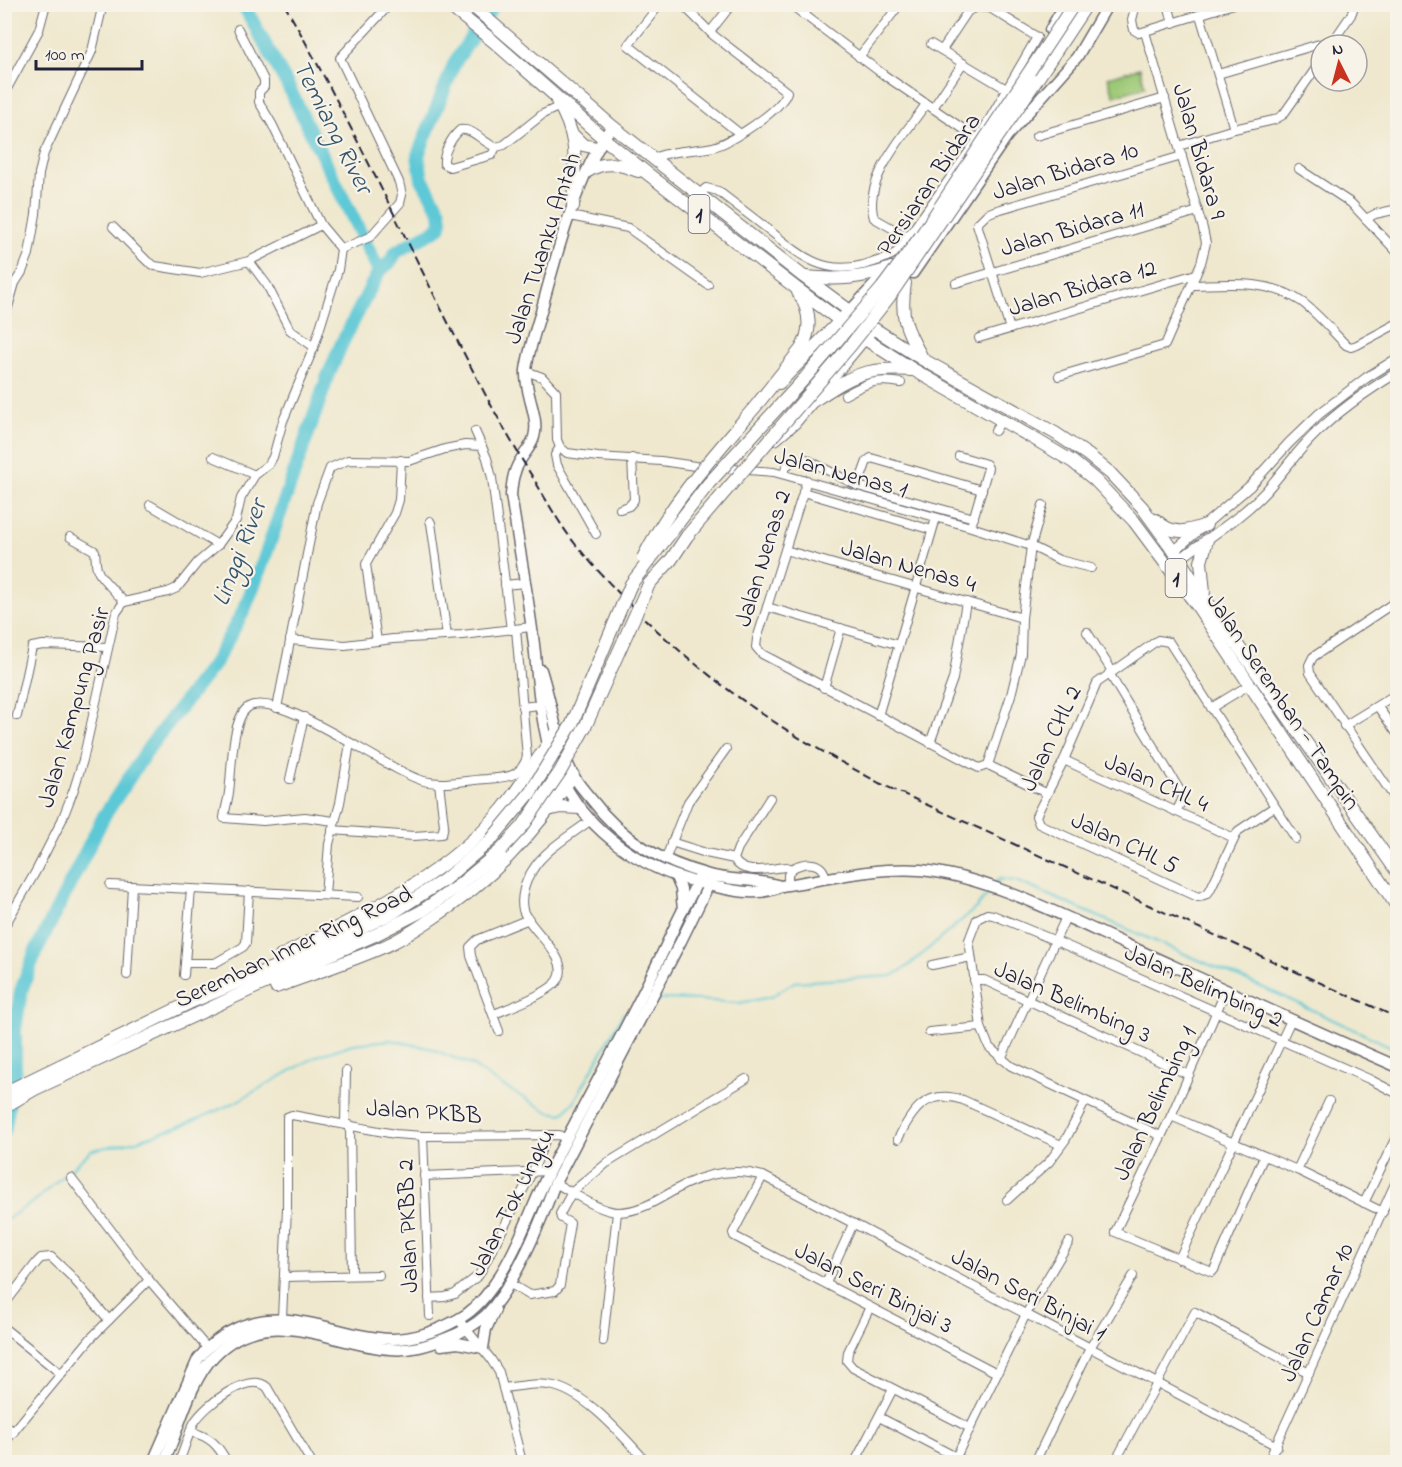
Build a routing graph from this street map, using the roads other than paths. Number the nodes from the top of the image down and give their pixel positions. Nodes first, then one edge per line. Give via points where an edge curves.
1 (46, 4) edge
2 (103, 4) edge
3 (390, 4) edge
4 (470, 4) edge
5 (660, 4) edge
6 (682, 4) edge
7 (732, 4) edge
8 (790, 4) edge
9 (812, 4) edge
10 (900, 4) edge
11 (1065, 4) edge
12 (1074, 4) edge
13 (1087, 4) edge
14 (1107, 4) edge
15 (1136, 4) edge
16 (1168, 4) edge
17 (1234, 4) edge
18 (1355, 4) edge
19 (449, 6) edge
20 (803, 15) junction
21 (1200, 15) junction
22 (1173, 23) junction
23 (238, 28) dead end
24 (710, 32) junction
25 (1145, 32) junction
26 (1339, 33) edge
27 (931, 44) dead end
28 (1309, 49) edge
29 (942, 50) junction
30 (860, 57) junction
31 (963, 63) junction
32 (1218, 74) junction
33 (1309, 78) edge
34 (1008, 90) junction
35 (551, 92) junction
36 (4, 94) edge
37 (1165, 99) junction
38 (560, 106) junction
39 (929, 106) junction
40 (612, 126) junction
41 (1234, 129) junction
42 (739, 133) junction
43 (573, 135) junction
44 (1036, 136) dead end
45 (978, 139) junction
46 (600, 143) junction
47 (1179, 146) junction
48 (496, 147) junction
49 (1182, 156) junction
50 (652, 159) junction
51 (1299, 169) dead end
52 (588, 171) junction
53 (648, 174) junction
54 (698, 195) junction
55 (1398, 209) edge
56 (1198, 211) junction
57 (571, 212) junction
58 (1366, 219) junction
59 (321, 225) junction
60 (113, 226) dead end
61 (910, 238) junction
62 (341, 249) junction
63 (1398, 252) edge
64 (249, 261) junction
65 (891, 268) junction
66 (993, 272) junction
67 (1196, 274) junction
68 (804, 277) junction
69 (956, 282) dead end
70 (905, 284) junction
71 (708, 285) dead end
72 (1192, 285) junction
73 (796, 288) junction
74 (865, 295) junction
75 (890, 305) junction
76 (850, 311) junction
77 (4, 321) edge
78 (841, 321) junction
79 (1398, 323) edge
80 (873, 328) junction
81 (1010, 329) junction
82 (979, 338) dead end
83 (865, 339) junction
84 (315, 347) junction
85 (812, 352) junction
86 (922, 358) junction
87 (1398, 358) edge
88 (840, 368) junction
89 (914, 370) junction
90 (526, 371) junction
91 (1398, 372) edge
92 (1059, 376) dead end
93 (810, 382) junction
94 (901, 383) dead end
95 (845, 395) dead end
96 (813, 401) junction
97 (754, 407) junction
98 (475, 431) dead end
99 (482, 446) junction
100 (560, 447) junction
101 (760, 450) junction
102 (959, 456) dead end
103 (213, 457) dead end
104 (632, 458) junction
105 (401, 460) junction
106 (784, 474) junction
107 (255, 475) junction
108 (847, 479) junction
109 (807, 480) junction
110 (858, 486) junction
111 (844, 490) junction
112 (982, 490) junction
113 (803, 492) junction
114 (150, 505) dead end
115 (1043, 505) dead end
116 (1142, 507) junction
117 (621, 509) dead end
118 (936, 518) junction
119 (974, 518) junction
120 (430, 521) dead end
121 (1206, 525) junction
122 (971, 527) junction
123 (932, 530) junction
124 (596, 534) dead end
125 (70, 537) dead end
126 (1207, 540) junction
127 (218, 544) junction
128 (1031, 546) junction
129 (785, 550) junction
130 (1177, 555) junction
131 (1091, 567) dead end
132 (524, 583) junction
133 (631, 584) junction
134 (505, 585) junction
135 (915, 587) junction
136 (1205, 599) junction
137 (1398, 600) edge
138 (124, 602) junction
139 (966, 602) junction
140 (767, 607) junction
141 (1022, 618) junction
142 (531, 627) junction
143 (841, 628) junction
144 (513, 629) junction
145 (1087, 632) dead end
146 (447, 636) junction
147 (290, 640) junction
148 (377, 641) junction
149 (899, 645) junction
150 (108, 647) junction
151 (535, 652) junction
152 (1110, 672) junction
153 (1249, 685) junction
154 (824, 688) junction
155 (1398, 693) edge
156 (539, 705) junction
157 (1378, 706) junction
158 (522, 707) junction
159 (277, 708) junction
160 (1211, 708) junction
161 (17, 716) dead end
162 (878, 716) junction
163 (304, 717) junction
164 (1344, 726) junction
165 (558, 731) junction
166 (1398, 735) edge
167 (549, 742) junction
168 (350, 743) junction
169 (930, 743) junction
170 (726, 749) dead end
171 (1064, 760) junction
172 (988, 765) junction
173 (573, 775) junction
174 (290, 779) dead end
175 (439, 783) junction
176 (566, 787) junction
177 (1046, 793) junction
178 (513, 794) junction
179 (771, 798) dead end
180 (1398, 803) edge
181 (1274, 807) junction
182 (580, 808) junction
183 (548, 810) junction
184 (1176, 812) junction
185 (1036, 816) joint
186 (334, 820) junction
187 (591, 820) junction
188 (332, 830) junction
189 (1234, 838) junction
190 (1296, 839) dead end
191 (672, 842) junction
192 (734, 859) junction
193 (665, 860) junction
194 (791, 869) junction
195 (1398, 873) edge
196 (676, 877) junction
197 (700, 877) junction
198 (826, 879) junction
199 (711, 881) junction
200 (110, 885) dead end
201 (785, 885) junction
202 (132, 886) junction
203 (191, 889) junction
204 (249, 891) junction
205 (325, 895) junction
206 (358, 897) dead end
207 (1398, 908) edge
208 (683, 910) junction
209 (1066, 917) junction
210 (529, 919) junction
211 (4, 927) edge
212 (1056, 941) junction
213 (971, 957) junction
214 (186, 963) junction
215 (932, 965) dead end
216 (127, 975) dead end
217 (184, 975) dead end
218 (974, 980) junction
219 (1226, 990) junction
220 (1028, 1001) junction
221 (644, 1002) junction
222 (189, 1003) junction
223 (1217, 1012) junction
224 (494, 1014) junction
225 (637, 1014) junction
226 (189, 1018) junction
227 (1291, 1020) junction
228 (981, 1027) junction
229 (499, 1031) dead end
230 (929, 1032) dead end
231 (1281, 1042) junction
232 (1001, 1059) junction
233 (1398, 1067) edge
234 (346, 1071) dead end
235 (1189, 1075) junction
236 (746, 1079) dead end
237 (32, 1084) junction
238 (4, 1093) edge
239 (1398, 1094) edge
240 (1329, 1101) dead end
241 (1085, 1102) junction
242 (4, 1107) edge
243 (1171, 1116) junction
244 (348, 1125) junction
245 (1398, 1133) edge
246 (423, 1136) junction
247 (547, 1136) junction
248 (1161, 1136) junction
249 (562, 1137) junction
250 (898, 1139) dead end
251 (1234, 1142) junction
252 (1061, 1145) junction
253 (1264, 1156) junction
254 (1297, 1170) junction
255 (549, 1171) junction
256 (533, 1172) junction
257 (424, 1176) junction
258 (763, 1176) junction
259 (1398, 1177) edge
260 (70, 1178) dead end
261 (555, 1183) junction
262 (572, 1192) junction
263 (1007, 1200) dead end
264 (1364, 1203) junction
265 (1383, 1212) junction
266 (617, 1213) junction
267 (853, 1224) junction
268 (1069, 1242) dead end
269 (1179, 1259) junction
270 (352, 1274) junction
271 (379, 1275) dead end
272 (1133, 1276) dead end
273 (284, 1277) junction
274 (149, 1280) junction
275 (509, 1283) junction
276 (826, 1283) junction
277 (429, 1298) junction
278 (497, 1301) junction
279 (4, 1305) edge
280 (870, 1307) junction
281 (1026, 1314) junction
282 (430, 1316) dead end
283 (282, 1318) junction
284 (459, 1319) junction
285 (109, 1320) junction
286 (4, 1328) edge
287 (468, 1330) junction
288 (603, 1341) dead end
289 (426, 1346) junction
290 (207, 1348) junction
291 (483, 1348) junction
292 (1090, 1348) junction
293 (60, 1373) junction
294 (997, 1373) junction
295 (1309, 1373) junction
296 (1157, 1383) junction
297 (503, 1388) junction
298 (893, 1389) junction
299 (879, 1417) junction
300 (4, 1424) edge
301 (970, 1428) junction
302 (14, 1432) junction
303 (190, 1432) junction
304 (4, 1443) edge
305 (1277, 1446) junction
306 (956, 1457) junction
307 (153, 1462) edge
308 (164, 1462) edge
309 (179, 1462) edge
310 (227, 1462) edge
311 (311, 1462) edge
312 (522, 1462) edge
313 (647, 1462) edge
314 (855, 1462) edge
315 (966, 1462) edge
316 (1035, 1462) edge
317 (1115, 1462) edge
318 (1268, 1462) edge

1 - 36 street via 39,30
2 - 77 street via 92,51 44,153 29,254
3 - 62 street via 340,58 402,195 400,203 370,237
4 - 40 main road, 1
5 - 42 street via 628,45
6 - 24 street
7 - 24 street
8 - 20 street
9 - 20 street
10 - 30 street
11 - 61 main road, Persiaran Bidara via 1026,69
12 - 93 main road, Persiaran Bidara, bridge via 920,237
13 - 93 main road, Persiaran Bidara, bridge via 889,297 851,345
14 - 70 main road, Persiaran Bidara via 1077,57 1008,136
15 - 25 street, Jalan Bidara 9 via 1134,30
16 - 22 street
17 - 21 street
18 - 26 street
19 - 35 main road, Jalan Tuanku Antah / 1
20 - 30 street
21 - 22 street
21 - 32 street
22 - 25 street
23 - 59 street via 264,80 259,102
24 - 42 street via 787,92 765,118
25 - 37 street, Jalan Bidara 9
27 - 29 street
28 - 32 street
29 - 31 street
29 - 34 street via 968,12 977,7 990,8 1036,37
30 - 39 street
31 - 34 street
31 - 39 street
32 - 41 street
33 - 41 street via 1283,115
34 - 45 street
35 - 38 main road
35 - 46 main road, Jalan Tuanku Antah / 1
37 - 44 street
37 - 47 street, Jalan Bidara 9
38 - 43 main road
38 - 48 street
39 - 45 street
39 - 61 street via 880,171 872,196 874,218
40 - 46 main road, Jalan Tuanku Antah
40 - 50 main road, 1
41 - 47 street
42 - 50 street via 726,143
43 - 46 main road via 583,145
43 - 57 main road
45 - 61 street
46 - 52 main road, Jalan Tuanku Antah
46 - 53 main road, Jalan Tuanku Antah / 1
47 - 49 street, Jalan Bidara 9
48 - 48 street via 471,131 460,130 444,155 444,164 450,167 487,157
49 - 56 street, Jalan Bidara 9
49 - 66 street, Jalan Bidara 10 via 987,214 977,224
50 - 54 main road, 1
51 - 58 street via 1351,203
52 - 53 main road via 605,163
52 - 57 main road, Jalan Tuanku Antah
53 - 73 main road, Jalan Tuanku Antah / 1
54 - 61 street via 706,188 718,191 799,255 832,268 877,262 897,252
54 - 68 main road, 1
55 - 58 street
56 - 66 street, Jalan Bidara 11
56 - 67 street, Jalan Bidara 9 via 1206,243
57 - 71 street via 628,228
57 - 90 main road, Jalan Tuanku Antah
58 - 63 street
59 - 62 street
59 - 64 street
60 - 64 street via 155,266 200,273
61 - 65 main road, Persiaran Bidara
62 - 84 street, Jalan Kampung Pasir
64 - 84 street via 267,285 290,330
65 - 68 main road via 850,279
65 - 74 main road, Persiaran Bidara
66 - 69 street, Jalan Bidara 11
66 - 81 street
67 - 72 street, Jalan Bidara 9
67 - 81 street, Jalan Bidara 12
68 - 76 main road, 1
70 - 75 main road, Persiaran Bidara
70 - 86 main road via 902,315
72 - 79 street via 1239,283 1282,292 1304,304 1351,347
72 - 92 street, Jalan Bidara 9 via 1165,345
73 - 78 main road, Jalan Tuanku Antah / 1
73 - 97 main road via 807,309 810,329 801,349
74 - 75 main road via 870,307
74 - 76 main road, Persiaran Bidara
75 - 80 main road, Persiaran Bidara
76 - 78 main road
76 - 80 main road, 1
78 - 83 main road, Jalan Tuanku Antah / 1
78 - 85 main road
80 - 83 main road
80 - 86 main road, Jalan Seremban - Tampin / 1
81 - 82 street, Jalan Bidara 12
83 - 88 main road
83 - 89 main road, Jalan Seremban - Tampin / 1
84 - 107 street, Jalan Kampung Pasir via 282,421 273,458
85 - 88 main road via 832,351
85 - 97 main road
86 - 116 main road, Jalan Seremban - Tampin / 1 via 1088,455
87 - 121 street via 1319,414 1250,486
88 - 96 main road
89 - 96 main road via 869,371
89 - 153 main road, Jalan Seremban - Tampin / 1 via 999,426 1072,462 1111,496 1151,542
90 - 100 street via 542,376 556,392
90 - 132 main road, Jalan Tuanku Antah via 534,437 514,472 511,495
91 - 126 street via 1334,417 1266,491
93 - 101 main road, Seremban Inner Ring Road, bridge
93 - 133 main road, Seremban Inner Ring Road, bridge via 709,483
94 - 95 street via 873,381
96 - 101 main road, bridge via 794,423
97 - 133 main road, bridge via 674,507
98 - 99 street
99 - 105 street via 465,445
99 - 134 street via 492,478
100 - 104 street, Jalan Nenas 1 via 578,455
100 - 124 street via 555,455 557,465
101 - 226 main road, Seremban Inner Ring Road, bridge via 649,584 575,747 523,826 501,850 422,910
102 - 112 street via 986,464
103 - 107 street
104 - 106 street, Jalan Nenas 1
104 - 117 street via 634,500
105 - 147 street via 348,460 330,468 317,502
105 - 148 street via 395,513 366,564
106 - 108 street via 792,461 806,459
106 - 109 street, Jalan Nenas 1
107 - 127 street, Jalan Kampung Pasir via 241,498 236,520
108 - 110 street
108 - 111 street
109 - 111 street, Jalan Nenas 1
109 - 113 street, Jalan Nenas 2
110 - 112 street via 871,458
110 - 119 street
111 - 118 street, Jalan Nenas 1
112 - 119 street
113 - 123 street
113 - 129 street, Jalan Nenas 2
114 - 127 street
115 - 128 street
116 - 121 main road via 1174,531 1186,532
116 - 130 main road, Jalan Seremban - Tampin / 1
118 - 122 street, Jalan Nenas 1
118 - 123 street
119 - 122 street
120 - 146 street
121 - 130 street
122 - 128 street, Jalan Nenas 1
123 - 135 street
125 - 138 street via 95,551 99,575
126 - 130 street
126 - 136 main road via 1201,562
127 - 138 street, Jalan Kampung Pasir via 177,588
128 - 131 street, Jalan Nenas 1 via 1059,560
128 - 141 street
129 - 135 street, Jalan Nenas 4
129 - 140 street, Jalan Nenas 2
130 - 136 main road, Jalan Seremban - Tampin / 1
132 - 134 street
132 - 142 main road, Jalan Tuanku Antah
133 - 222 main road, Seremban Inner Ring Road, bridge via 572,724 530,793 491,840 444,880 394,912
134 - 144 street
135 - 139 street, Jalan Nenas 4
135 - 149 street
136 - 195 main road, Jalan Seremban - Tampin / 1
137 - 164 street via 1313,657 1309,665 1310,673
138 - 150 street, Jalan Kampung Pasir via 116,613
139 - 141 street, Jalan Nenas 4
139 - 169 street via 953,679
140 - 143 street
140 - 154 street, Jalan Nenas 2 via 756,647
141 - 172 street via 1021,654
142 - 144 street
142 - 151 main road, Jalan Tuanku Antah
143 - 149 street
143 - 154 street
144 - 146 street
144 - 158 street
145 - 152 street
146 - 148 street
147 - 148 street via 345,645
147 - 159 street
149 - 162 street
150 - 161 street via 32,647
150 - 211 street, Jalan Kampung Pasir via 74,789 62,820
151 - 156 main road, Jalan Tuanku Antah
151 - 165 main road, Jalan Tuanku Antah
152 - 160 street, Jalan CHL 2 via 1162,639 1169,642
152 - 171 street, Jalan CHL 2 via 1097,683
152 - 184 street via 1182,794
153 - 160 street
153 - 207 main road, Jalan Seremban - Tampin / 1
154 - 162 street
155 - 157 street
156 - 158 street
156 - 167 main road, Jalan Tuanku Antah
157 - 164 street
157 - 166 street
158 - 175 street via 528,757 524,768 506,777
159 - 163 street
159 - 186 street via 252,705 241,717 224,818
160 - 181 street
162 - 169 street
163 - 168 street
163 - 174 street
164 - 180 street
165 - 167 main road
165 - 173 main road, Jalan Tuanku Antah
167 - 176 main road, Jalan Tuanku Antah via 554,766
167 - 178 main road
168 - 175 street via 388,766 417,779
168 - 186 street
169 - 172 street via 975,768
170 - 191 street via 688,802
171 - 177 street, Jalan CHL 2
171 - 184 street, Jalan CHL 4
172 - 177 street
173 - 176 main road
173 - 193 main road, Jalan Tuanku Antah via 615,827
175 - 188 street via 442,834 414,836
176 - 182 main road, Jalan Tuanku Antah
176 - 183 main road
177 - 185 street, Jalan CHL 2
178 - 183 main road via 531,786 548,799
178 - 222 main road via 459,853 412,887
179 - 192 street
181 - 189 street via 1241,828
181 - 190 street
182 - 183 main road
182 - 187 main road, Jalan Tuanku Antah
183 - 226 main road via 509,858 474,889 414,930 384,946
184 - 189 street, Jalan CHL 4
185 - 189 street, Jalan CHL 5 via 1039,824 1192,895 1203,896 1210,890
186 - 188 street
187 - 196 main road, Jalan Tuanku Antah via 618,846
187 - 210 street via 532,870 522,901
188 - 205 street
191 - 192 street
191 - 193 street
192 - 194 street via 745,869
193 - 197 main road, Jalan Tuanku Antah
194 - 198 street via 816,865 823,868
194 - 201 street
196 - 197 main road, Jalan Tuanku Antah
196 - 208 main road
197 - 199 main road, Jalan Tuanku Antah
197 - 208 main road
198 - 201 main road, Jalan Tuanku Antah
198 - 209 main road, Jalan Tuanku Antah via 878,871 921,870 981,884
199 - 201 main road, Jalan Tuanku Antah via 757,891
199 - 221 main road
200 - 202 street
202 - 203 street
202 - 216 street
203 - 204 street
203 - 214 street
204 - 205 street
204 - 214 street via 243,947 215,963
205 - 206 street
208 - 221 main road
209 - 212 street
209 - 219 main road, Jalan Tuanku Antah
210 - 224 street via 477,940 470,947
210 - 224 street via 559,960 562,972 558,982 541,993
212 - 213 street, Jalan Belimbing 2 via 993,915 981,915 969,940
212 - 220 street
212 - 223 street, Jalan Belimbing 2
213 - 215 street
213 - 218 street
214 - 217 street
218 - 220 street, Jalan Belimbing 3 via 984,980
218 - 228 street
219 - 223 street, Jalan Belimbing 1
219 - 227 main road, Jalan Tuanku Antah
220 - 232 street
220 - 235 street, Jalan Belimbing 3
221 - 225 main road
222 - 237 main road, Seremban Inner Ring Road
223 - 231 street, Jalan Belimbing 2
223 - 235 street, Jalan Belimbing 1
224 - 229 street
225 - 249 main road, Jalan Tok Ungku
225 - 261 main road, Jalan Tok Ungku
226 - 237 main road, Seremban Inner Ring Road
227 - 231 street
227 - 233 main road, Jalan Tuanku Antah
228 - 230 street
228 - 232 street via 986,1042
231 - 239 street, Jalan Belimbing 2
231 - 251 street
232 - 241 street
234 - 244 street
235 - 243 street, Jalan Belimbing 1
236 - 262 street via 607,1163
237 - 238 main road, Seremban Inner Ring Road
237 - 242 main road, Seremban Inner Ring Road
240 - 254 street
241 - 248 street
241 - 252 street
243 - 248 street, Jalan Belimbing 1
243 - 251 street
244 - 246 street, Jalan PKBB
244 - 270 street
244 - 273 street, Jalan PKBB via 287,1117
245 - 264 street
246 - 247 street, Jalan PKBB
246 - 257 street, Jalan PKBB 2
247 - 249 street, Jalan PKBB
247 - 256 street
248 - 269 street, Jalan Belimbing 1 via 1115,1232
249 - 255 main road, Jalan Tok Ungku
250 - 252 street via 917,1107 947,1096
251 - 253 street
251 - 269 street
252 - 263 street via 1049,1162
253 - 254 street
253 - 269 street via 1215,1270 1208,1272
254 - 264 street
255 - 256 street
255 - 284 main road, Jalan Tok Ungku via 494,1286
256 - 257 street
256 - 277 street via 479,1275 455,1294
257 - 277 street, Jalan PKBB 2
258 - 266 street via 742,1171 702,1178 638,1210
258 - 267 street, Jalan Seri Binjai 1
258 - 276 street, Jalan Seri Binjai 3 via 733,1235
259 - 265 street, Jalan Camar 10
260 - 274 street
261 - 262 street
261 - 275 main road, Jalan Tok Ungku via 545,1212
262 - 266 street
262 - 275 street via 560,1214 570,1223 558,1288 552,1293 529,1295
264 - 265 street
265 - 295 street, Jalan Camar 10
266 - 288 street
267 - 276 street
267 - 281 street, Jalan Seri Binjai 1
268 - 281 street
270 - 271 street
270 - 273 street
272 - 292 street
273 - 283 street
274 - 285 street
274 - 290 street
275 - 278 main road, Jalan Tok Ungku
276 - 280 street, Jalan Seri Binjai 3
277 - 282 street, Jalan PKBB 2
278 - 287 main road, Jalan Tok Ungku
278 - 291 main road
279 - 285 street via 37,1262 51,1257
280 - 294 street, Jalan Seri Binjai 3
280 - 298 street via 847,1361
281 - 292 street, Jalan Seri Binjai 1
281 - 294 street
283 - 284 main road, Jalan Tok Ungku via 391,1339 424,1334
283 - 290 main road, Jalan Tok Ungku via 245,1324
284 - 287 street
285 - 293 street
286 - 293 street
287 - 289 main road, Jalan Tok Ungku
287 - 291 street
289 - 291 main road via 458,1343
289 - 308 main road, Jalan Tok Ungku via 375,1347 282,1328 246,1335 225,1347 206,1367
290 - 307 main road, Jalan Tok Ungku via 189,1377
291 - 297 street via 499,1372
292 - 296 street, Jalan Seri Binjai 1
292 - 316 street
293 - 302 street
294 - 301 street
295 - 296 street via 1195,1312
295 - 305 street, Jalan Camar 10
296 - 305 street, Jalan Seri Binjai 1
296 - 317 street
297 - 312 street
297 - 313 street via 540,1384 571,1393 611,1425
298 - 299 street
298 - 301 street
299 - 306 street
299 - 314 street
300 - 302 street
301 - 306 street
302 - 304 street
303 - 309 street
303 - 310 street via 214,1442
303 - 311 street via 213,1402 250,1382 259,1382 267,1387
305 - 318 street, Jalan Camar 10
306 - 315 street

